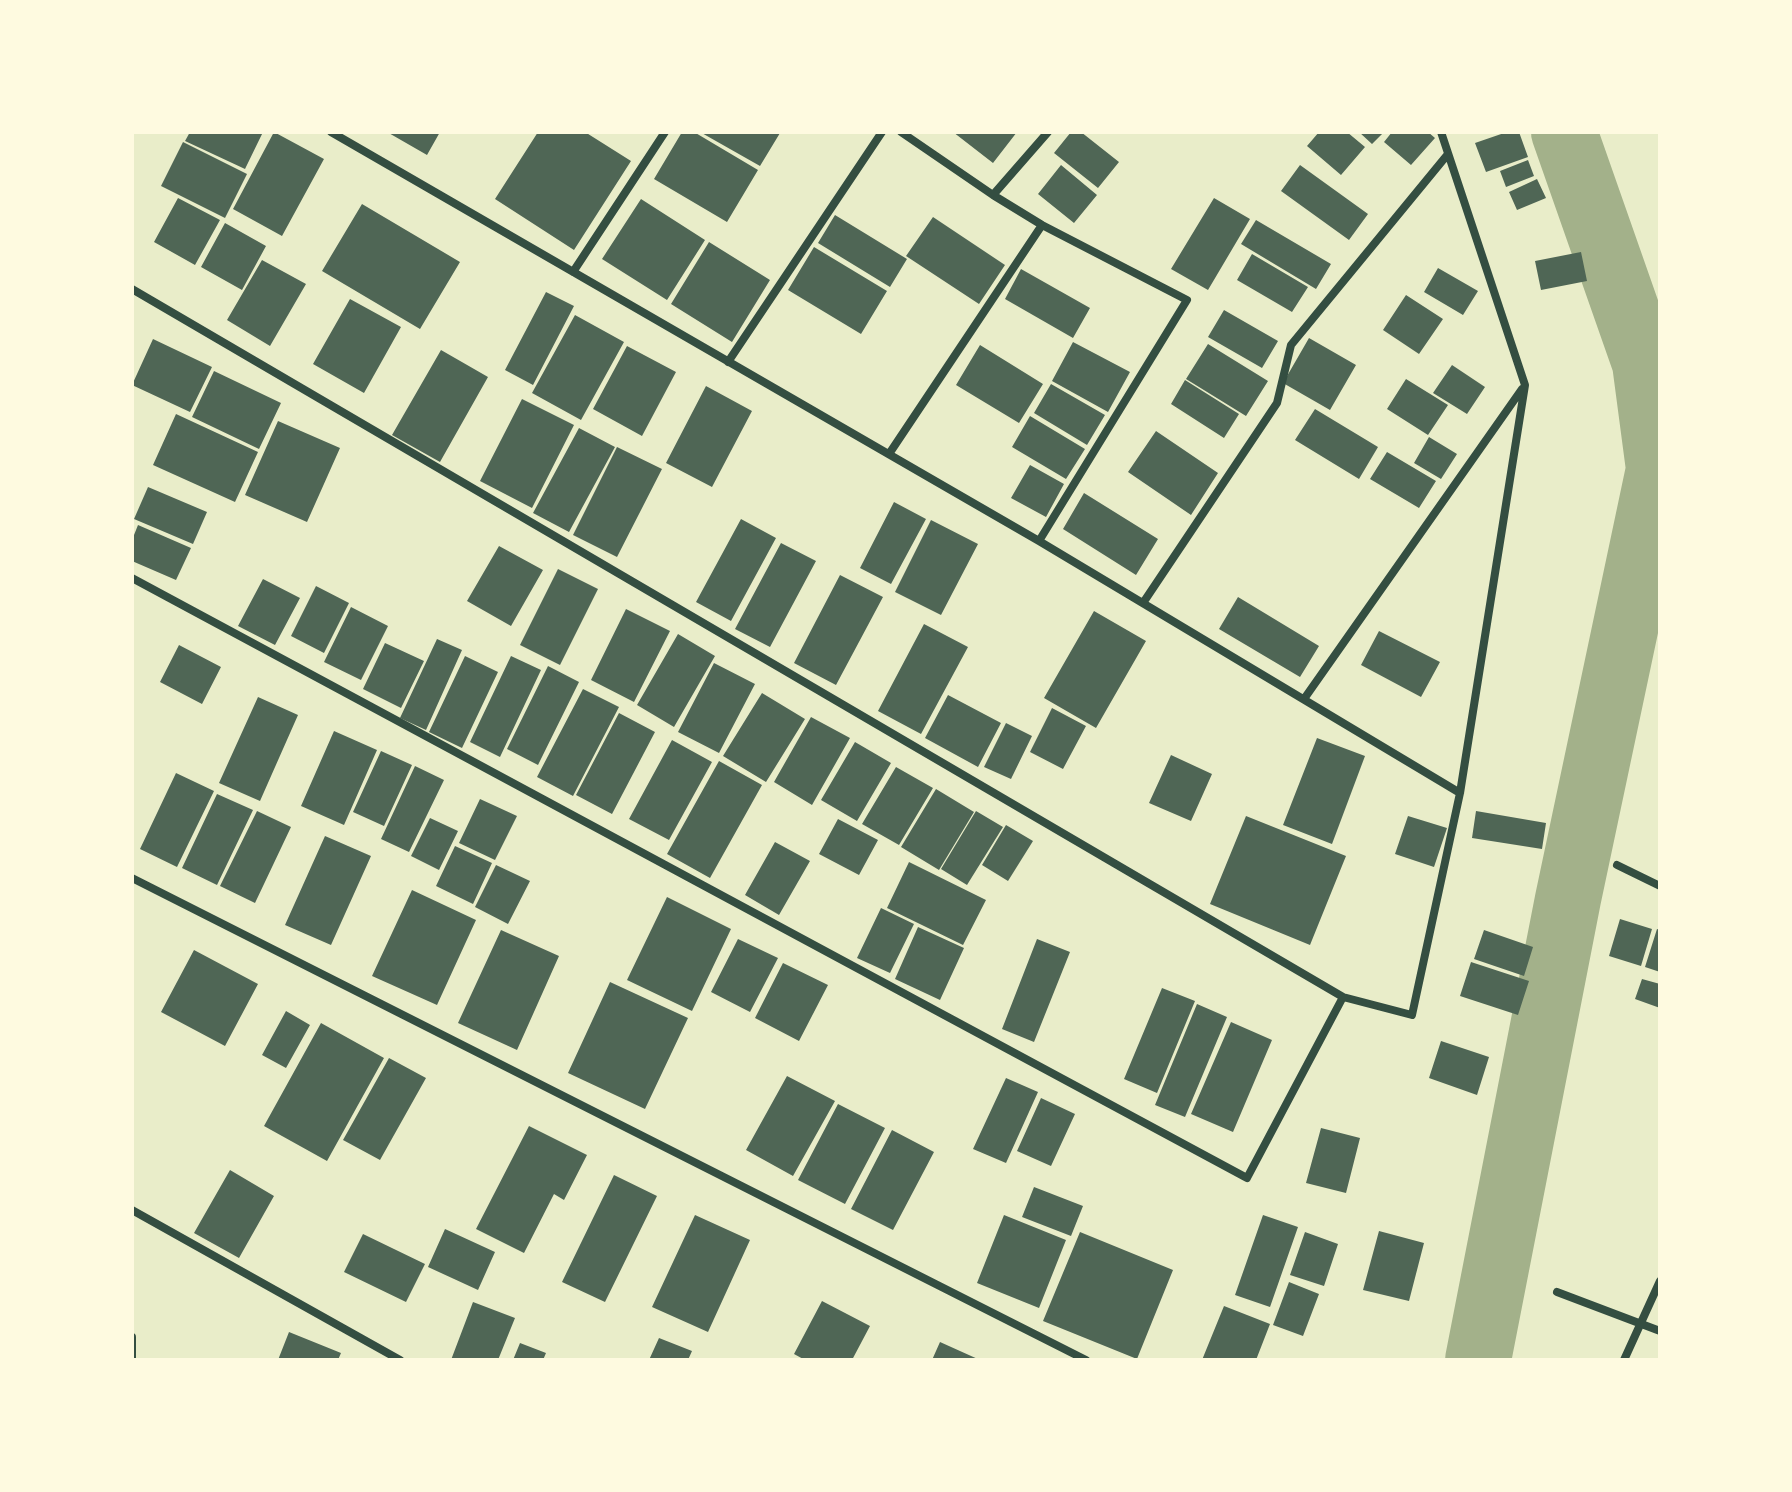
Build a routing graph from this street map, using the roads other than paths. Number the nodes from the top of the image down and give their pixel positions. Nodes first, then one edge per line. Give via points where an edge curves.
1 (331, 132) edge
2 (665, 132) edge
3 (882, 132) edge
4 (901, 132) edge
5 (1048, 132) edge
6 (1441, 132) edge
7 (1448, 154) junction
8 (993, 195) junction
9 (1042, 225) junction
10 (573, 272) junction
11 (132, 289) edge
12 (728, 362) junction
13 (1525, 385) junction
14 (889, 454) junction
15 (1039, 541) junction
16 (132, 578) edge
17 (1143, 603) junction
18 (1304, 699) junction
19 (1460, 793) junction
20 (1617, 865) dead end
21 (132, 878) edge
22 (1660, 886) edge
23 (1343, 997) junction
24 (132, 1210) edge
25 (1660, 1281) edge
26 (1557, 1292) dead end
27 (1640, 1324) junction
28 (1660, 1331) edge
29 (132, 1337) edge
30 (398, 1359) edge
31 (132, 1360) edge
32 (1086, 1360) edge
33 (1624, 1360) edge

1 - 10 street
2 - 10 street
3 - 12 street
4 - 8 street
5 - 8 street
6 - 7 street
7 - 13 street
7 - 17 street via 1291,345 1277,403
8 - 9 street
9 - 14 street
9 - 15 street via 1187,300
10 - 12 street
11 - 23 street
12 - 14 street
13 - 18 street
13 - 19 street
14 - 15 street
15 - 17 street
16 - 23 street via 1247,1178
17 - 18 street
18 - 19 street
19 - 23 street via 1412,1015
20 - 22 street
21 - 32 street
24 - 30 street
25 - 27 street
26 - 27 street
27 - 28 street
27 - 33 street
29 - 31 street

